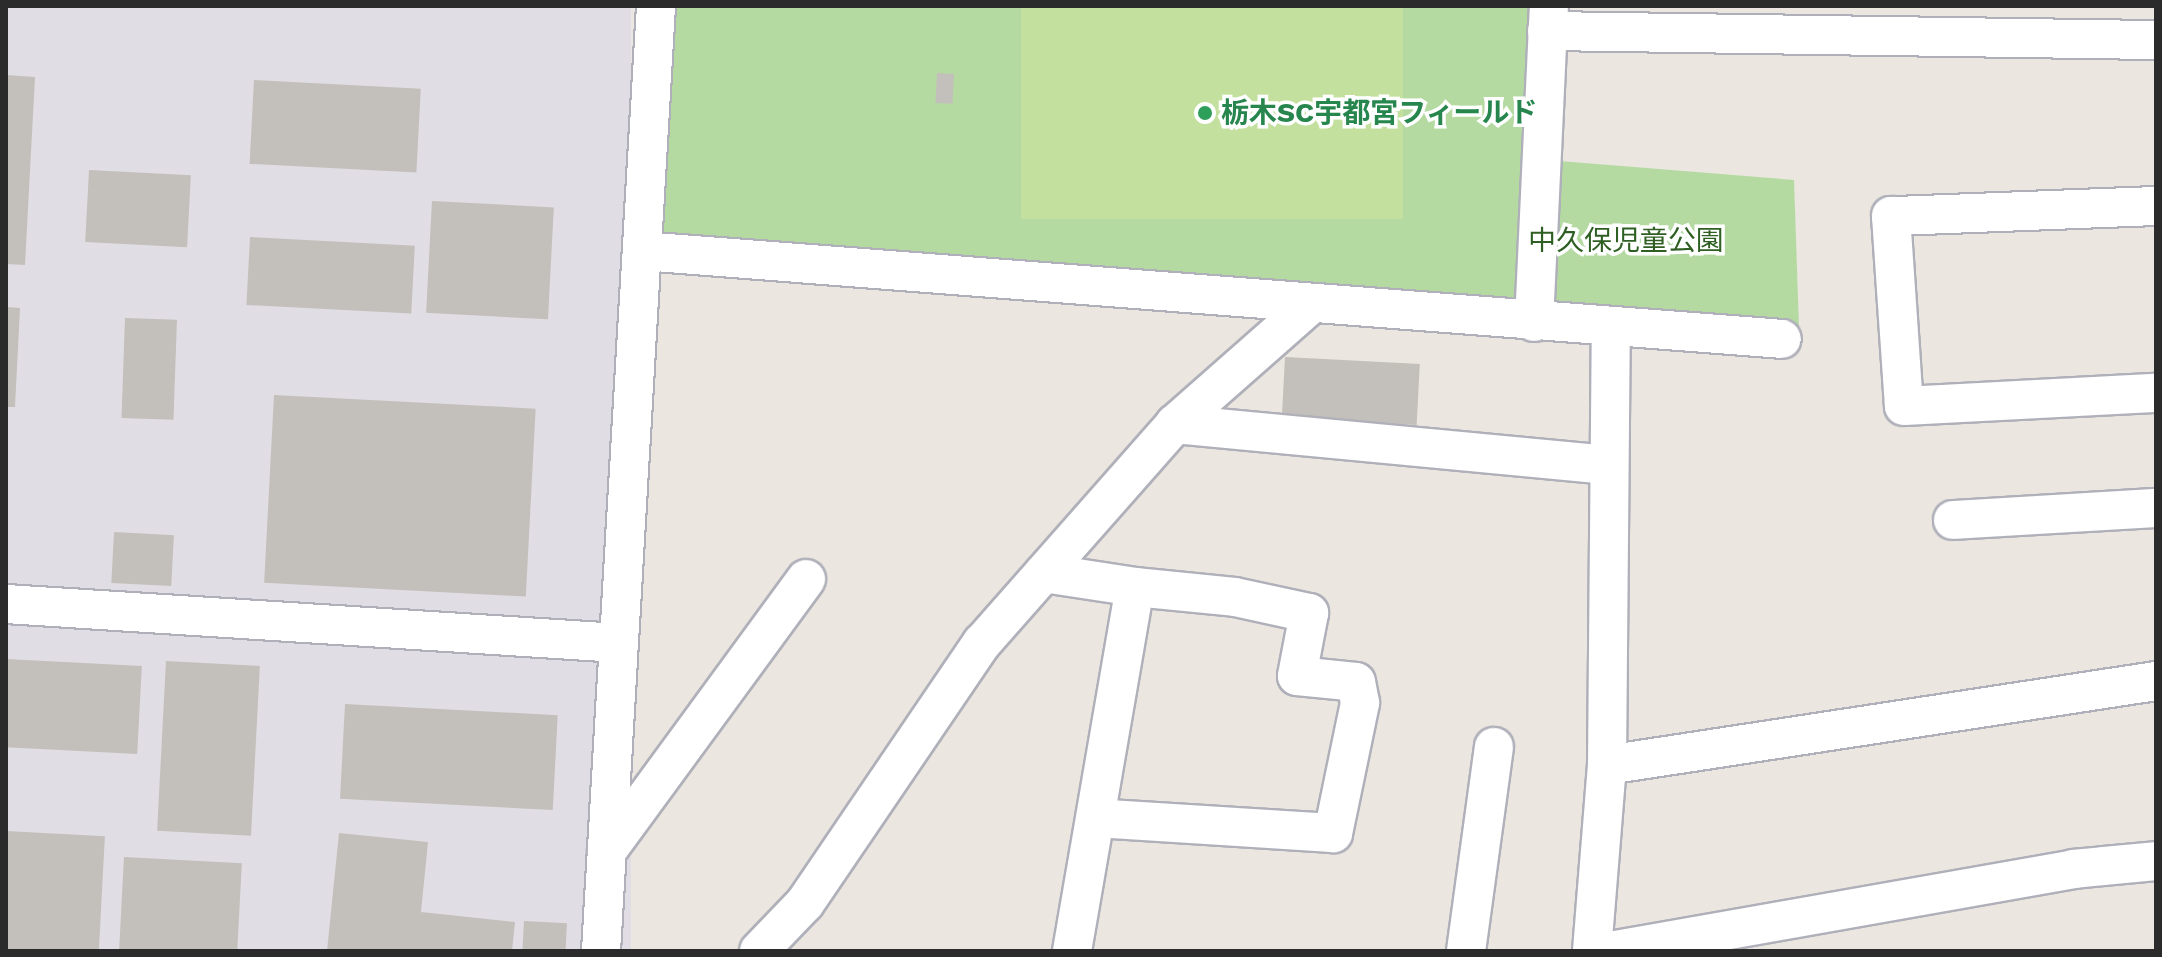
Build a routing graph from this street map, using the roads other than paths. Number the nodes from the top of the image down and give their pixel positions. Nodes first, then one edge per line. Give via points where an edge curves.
1 (656, 6) edge
2 (1548, 18) edge
3 (2156, 40) edge
4 (2156, 206) edge
5 (642, 251) junction
6 (1311, 304) junction
7 (1534, 322) junction
8 (1611, 327) junction
9 (1782, 339) dead end
10 (2156, 393) edge
11 (1175, 424) junction
12 (1608, 465) junction
13 (2156, 508) edge
14 (1953, 520) dead end
15 (1044, 573) junction
16 (806, 579) dead end
17 (1135, 587) junction
18 (6, 604) edge
19 (619, 643) junction
20 (2156, 681) edge
21 (1494, 747) dead end
22 (1607, 765) junction
23 (1095, 818) junction
24 (607, 851) junction
25 (2156, 861) edge
26 (601, 951) edge
27 (759, 951) edge
28 (1072, 951) edge
29 (1466, 951) edge
30 (1592, 951) edge
31 (1610, 951) edge

1 - 5 street
2 - 3 street
2 - 7 street
4 - 10 street via 1891,216 1904,406
5 - 6 street
5 - 19 street
6 - 7 street
6 - 11 street
7 - 8 street
8 - 9 street
8 - 12 street
11 - 12 street
11 - 15 street
12 - 22 street
13 - 14 street
15 - 17 street
15 - 27 street via 982,643 805,903
16 - 24 street
17 - 23 street
17 - 23 street via 1235,597 1309,613 1297,676 1356,682 1360,703 1333,833
18 - 19 street
19 - 24 street
20 - 22 street
21 - 29 street
22 - 30 street
23 - 28 street
24 - 26 street
25 - 31 street via 2073,869

